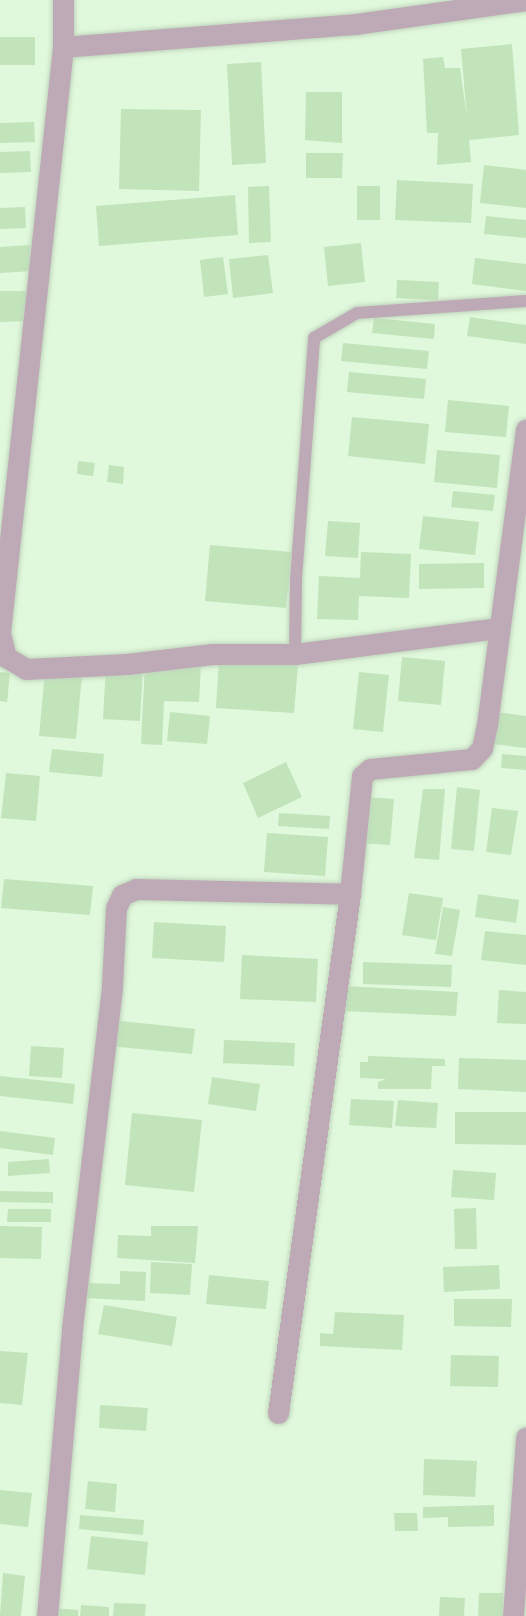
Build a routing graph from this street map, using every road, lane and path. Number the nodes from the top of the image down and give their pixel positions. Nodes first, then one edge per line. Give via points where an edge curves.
1 (62, 0) edge
2 (526, 0) edge
3 (63, 47) junction
4 (526, 301) edge
5 (526, 430) edge
6 (10, 471) edge
7 (497, 628) junction
8 (295, 654) junction
9 (350, 894) junction
10 (278, 1413) dead end
11 (526, 1437) edge
12 (47, 1616) edge
13 (513, 1616) edge

1 - 3 street
2 - 3 street via 356,24
3 - 6 street
4 - 8 lane via 357,313 314,338 296,579
5 - 7 street
6 - 8 street via 0,633 1,647 15,664 26,669 212,654
7 - 8 street
7 - 9 street via 487,725 482,748 472,759 370,769 362,776
9 - 10 street
9 - 12 street via 135,889 122,895 116,908 112,986 72,1328
11 - 13 street

